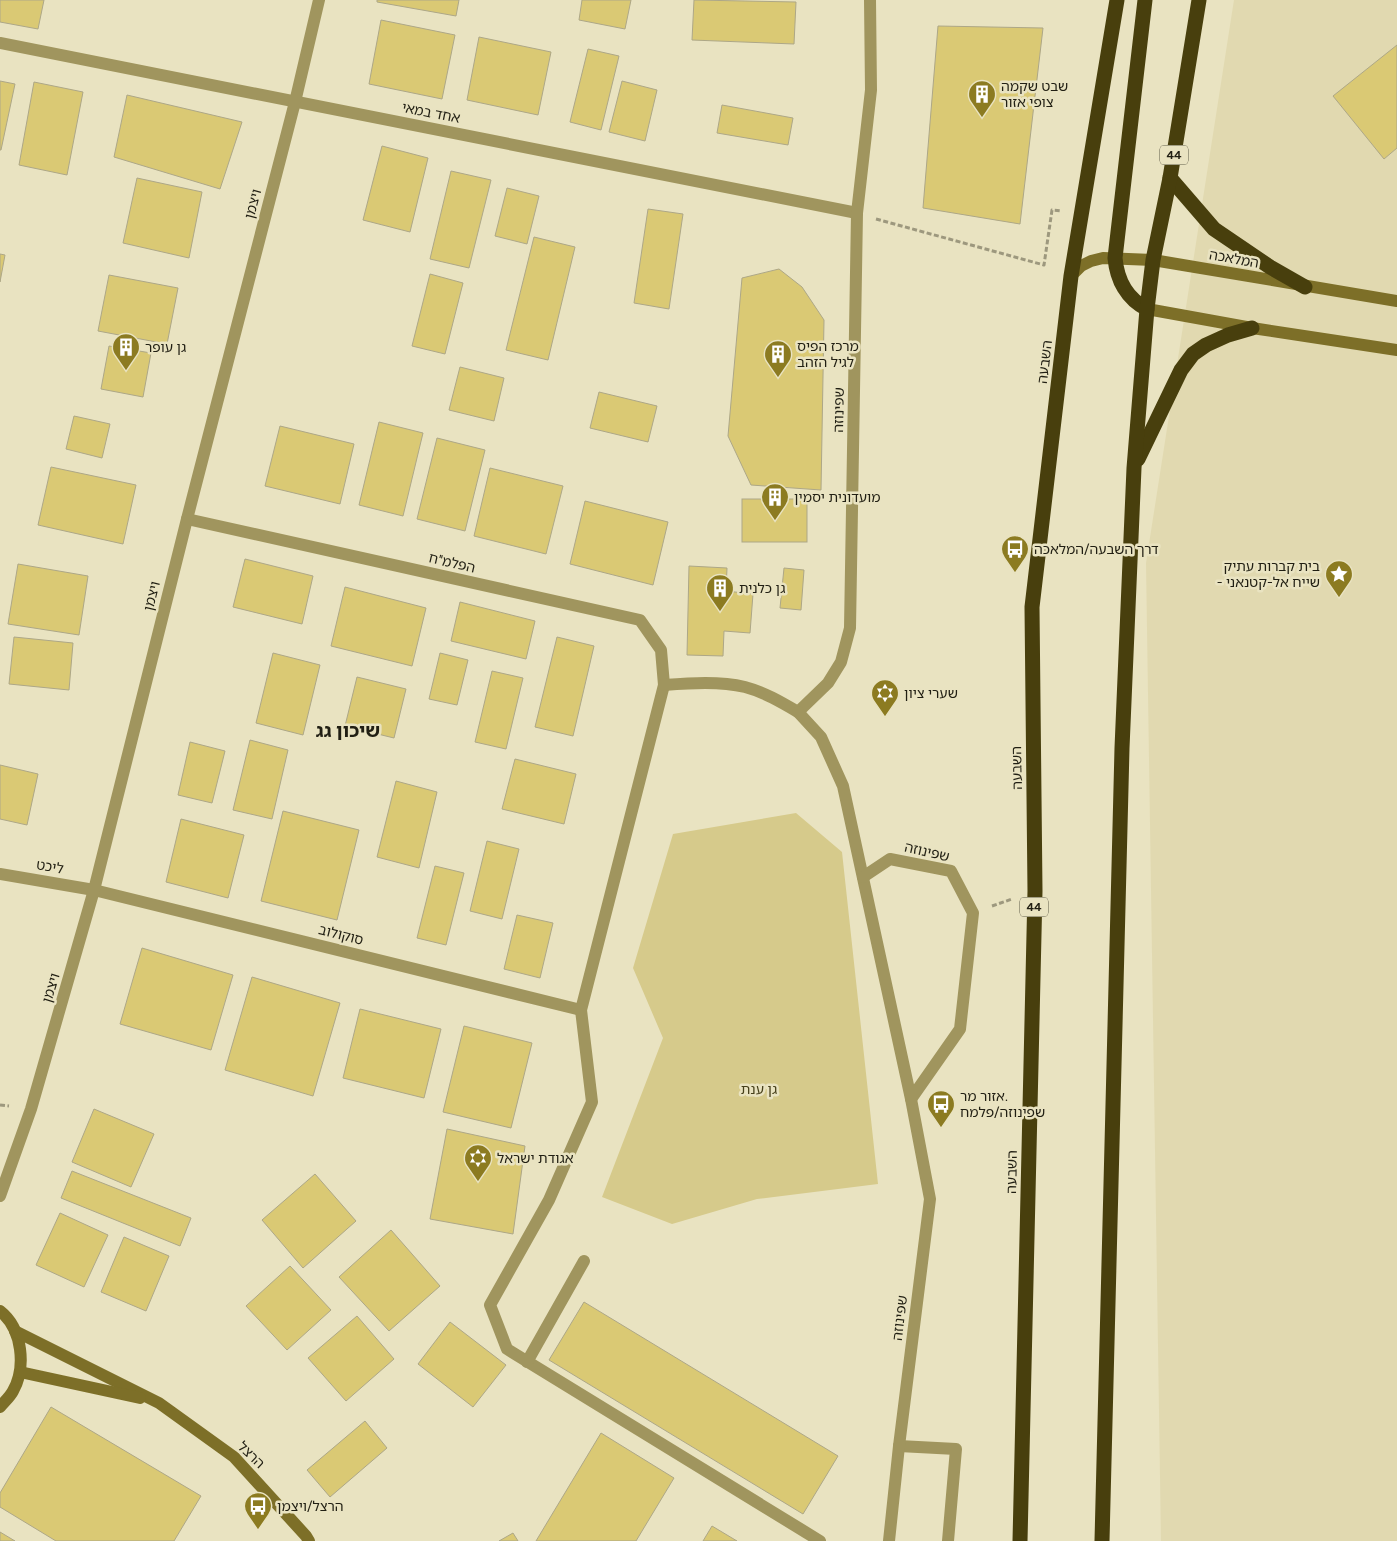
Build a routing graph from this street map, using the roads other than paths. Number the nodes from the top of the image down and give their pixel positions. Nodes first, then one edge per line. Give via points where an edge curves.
1 (319, 0) edge
2 (870, 0) edge
3 (1117, 0) edge
4 (1145, 0) edge
5 (1199, 0) edge
6 (0, 43) edge
7 (295, 102) junction
8 (1170, 178) junction
9 (856, 213) junction
10 (1116, 258) junction
11 (1153, 260) junction
12 (1072, 276) junction
13 (1305, 286) junction
14 (1397, 301) edge
15 (1147, 309) junction
16 (1252, 328) junction
17 (1397, 350) edge
18 (1134, 468) junction
19 (187, 519) junction
20 (664, 685) junction
21 (798, 712) junction
22 (0, 874) edge
23 (863, 877) junction
24 (94, 890) junction
25 (581, 1010) junction
26 (912, 1099) junction
27 (0, 1196) edge
28 (584, 1261) dead end
29 (0, 1312) edge
30 (15, 1331) junction
31 (527, 1362) junction
32 (20, 1372) junction
33 (159, 1403) junction
34 (0, 1407) edge
35 (899, 1446) junction
36 (309, 1541) edge
37 (820, 1541) edge
38 (889, 1541) edge
39 (948, 1541) edge
40 (1020, 1541) edge
41 (1102, 1541) edge

1 - 7 street, ויצמן
2 - 9 street, שפינוזה via 871,90
3 - 12 highway, השבעה / 44
4 - 10 highway
5 - 8 highway, 44
6 - 7 street, אחד במאי
7 - 9 street, אחד במאי
7 - 19 street, ויצמן
8 - 11 highway, 44
8 - 13 highway via 1214,229
9 - 21 street, שפינוזה via 850,628 841,662 833,676
10 - 11 street, המלאכה
10 - 12 street, המלאכה via 1091,261
10 - 15 highway via 1117,272 1123,285 1134,301
11 - 13 street, המלאכה
11 - 15 highway, 44
12 - 40 highway, השבעה / 44 via 1032,608 1035,891
13 - 14 street, המלאכה
15 - 16 street
15 - 18 highway, 44
16 - 17 street
16 - 18 highway via 1228,335 1193,354 1181,370
18 - 41 highway, 44 via 1122,748
19 - 20 street, הפלמ"ח via 640,620 661,650
19 - 24 street, ויצמן
20 - 21 street, שפינוזה via 702,682 745,687 773,697
20 - 25 street, הפלמ"ח
21 - 23 street, שפינוזה via 821,737 843,786
22 - 24 street, ליכט
23 - 26 street, שפינוזה
23 - 26 street, שפינוזה via 890,859 951,871 972,913 960,1029
24 - 25 street, סוקולוב
24 - 27 street, ויצמן via 31,1109
25 - 31 street via 592,1102 549,1200 490,1304 507,1349
26 - 35 street, שפינוזה via 930,1199
28 - 31 street
29 - 30 street
30 - 32 street via 21,1351
30 - 33 street, הרצל
31 - 37 street
32 - 33 street, הרצל
32 - 34 street via 12,1392
33 - 36 street, הרצל via 234,1457
35 - 38 street, שפינוזה
35 - 39 street via 956,1449

